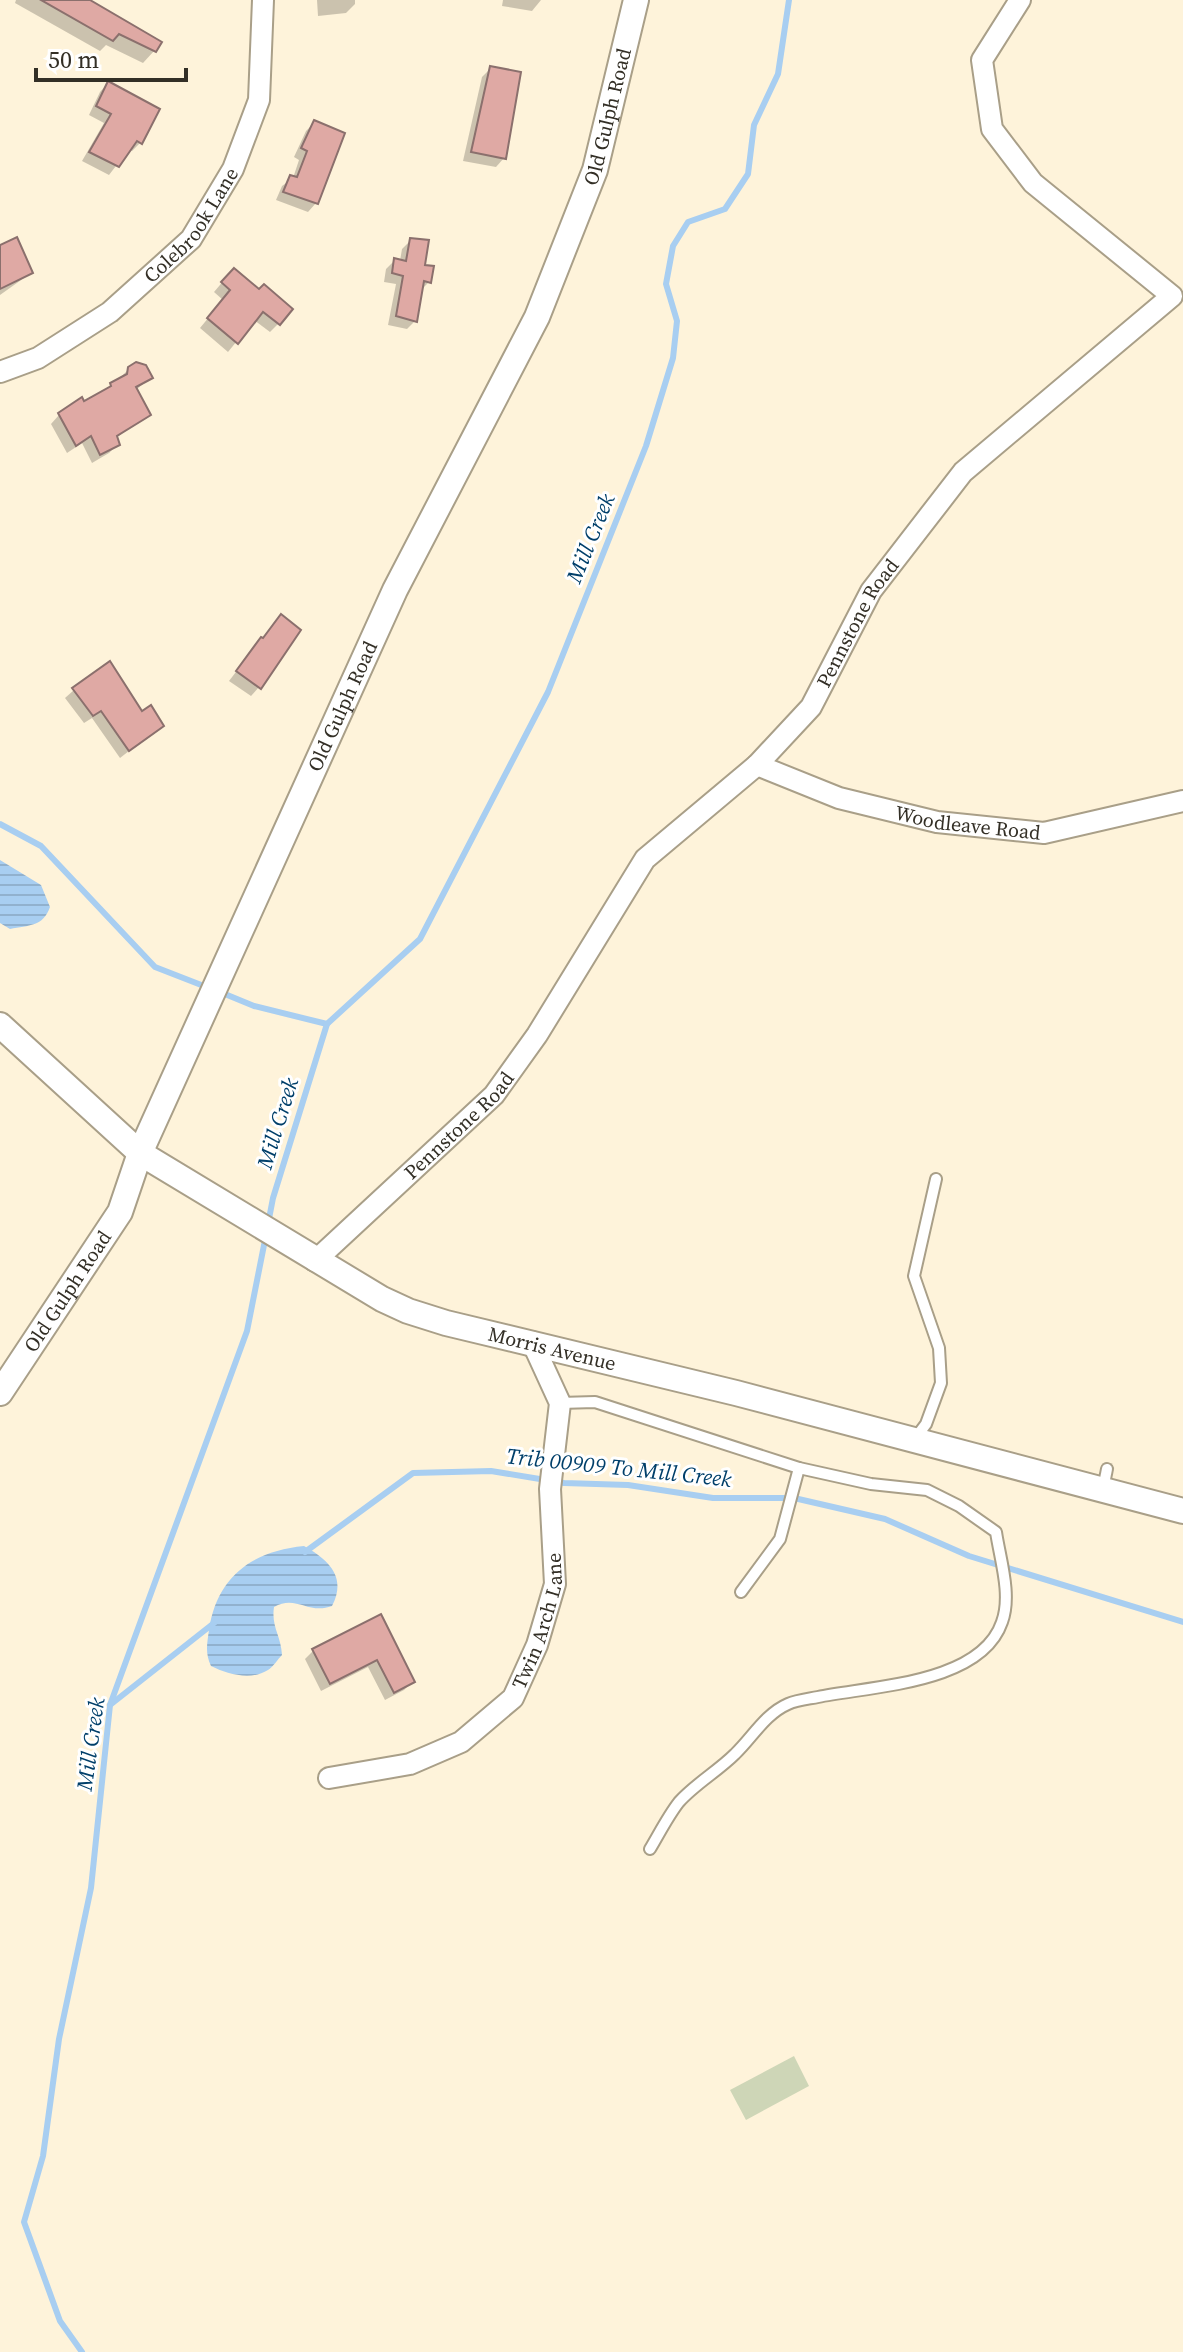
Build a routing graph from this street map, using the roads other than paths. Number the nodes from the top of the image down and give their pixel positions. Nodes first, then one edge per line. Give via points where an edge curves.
1 (263, 0) edge
2 (636, 0) edge
3 (1020, 0) edge
4 (1177, 301) edge
5 (0, 372) edge
6 (757, 765) junction
7 (1183, 801) edge
8 (0, 1025) edge
9 (140, 1153) junction
10 (936, 1179) dead end
11 (315, 1261) junction
12 (532, 1342) junction
13 (0, 1393) edge
14 (560, 1403) junction
15 (914, 1440) junction
16 (799, 1468) junction
17 (1183, 1511) edge
18 (741, 1592) dead end
19 (329, 1778) dead end
20 (650, 1849) dead end

1 - 5 street, Colebrook Lane via 259,100 233,169 191,239 110,312 38,358
2 - 9 street, Old Gulph Road via 595,170 537,317 395,590
3 - 4 street, Pennstone Road via 982,60 992,129 1033,183
4 - 6 street, Pennstone Road via 963,472 871,591 811,707
6 - 7 street, Woodleave Road via 839,798 925,819 1044,833
6 - 11 street, Pennstone Road via 645,859 494,1095
8 - 9 street, Morris Avenue
9 - 11 street, Morris Avenue
9 - 13 street, Old Gulph Road via 120,1212
10 - 15 lane via 914,1276 939,1348 941,1383
11 - 12 street, Morris Avenue via 408,1311
12 - 14 street
12 - 15 street, Morris Avenue
14 - 16 lane via 595,1402
14 - 19 street, Twin Arch Lane via 550,1489 555,1584 537,1645 513,1698 461,1742 410,1764
15 - 17 street, Morris Avenue via 1105,1480
16 - 18 lane via 780,1539
16 - 20 lane via 927,1490 996,1532 1005,1595 1002,1622 992,1641 954,1669 914,1682 789,1703 773,1713 736,1754 680,1802

